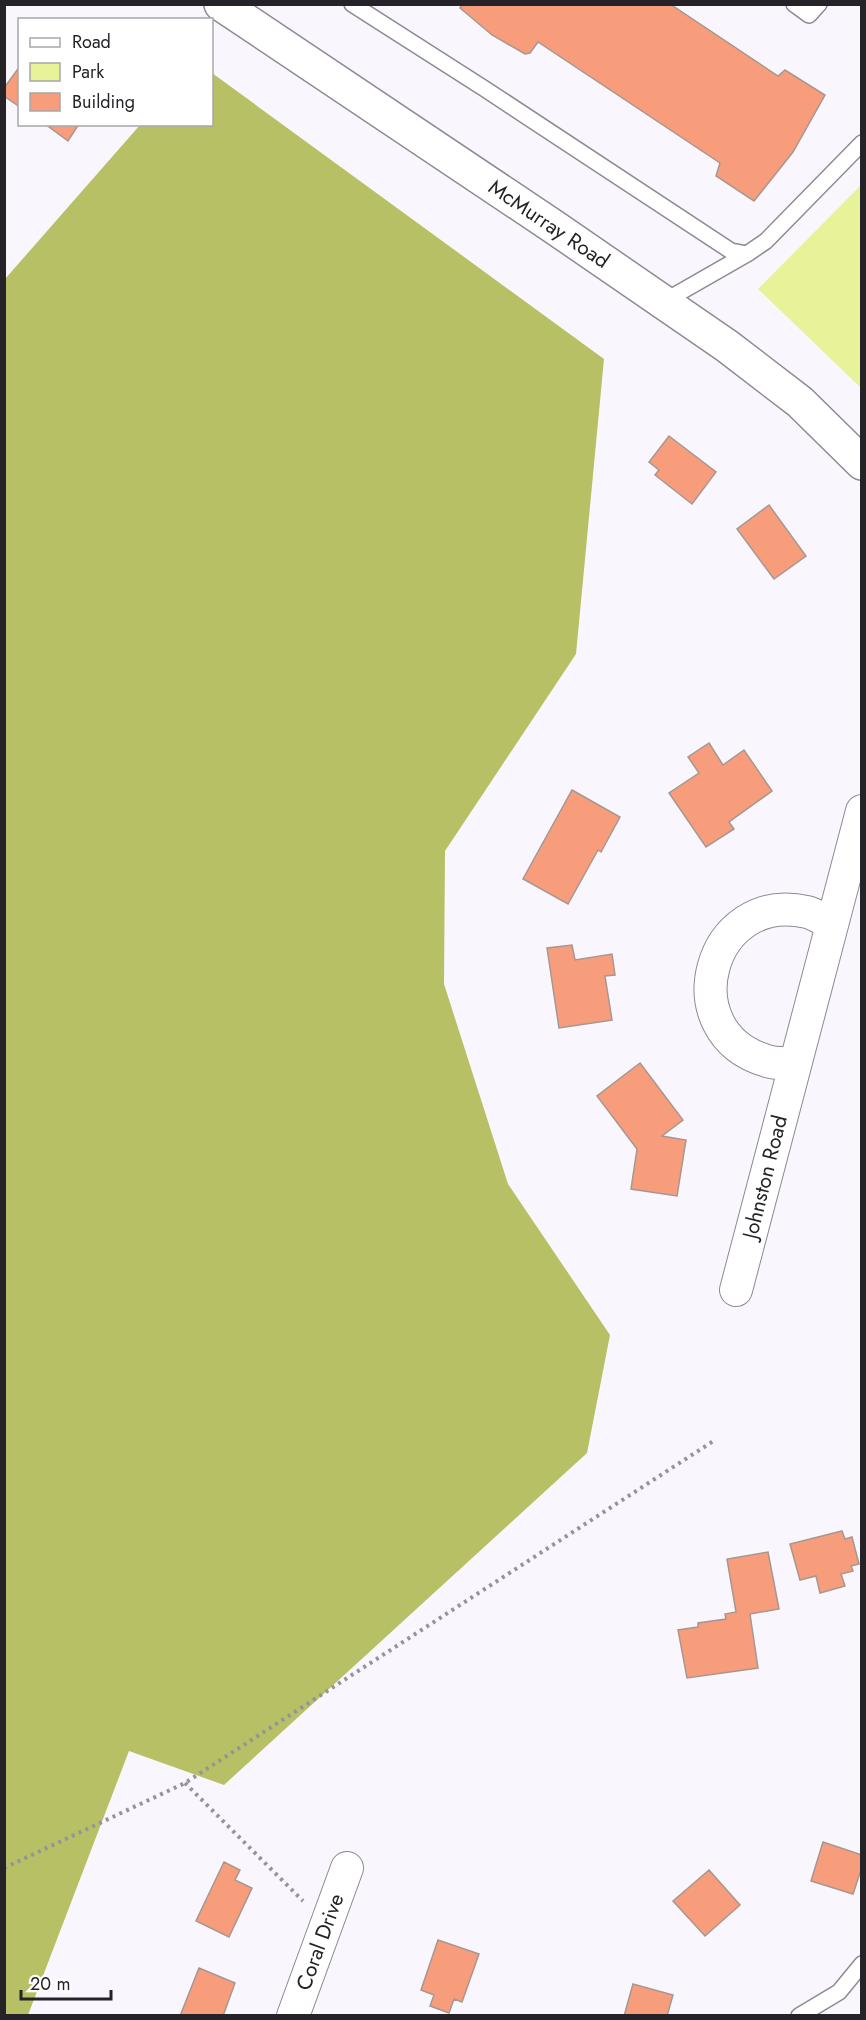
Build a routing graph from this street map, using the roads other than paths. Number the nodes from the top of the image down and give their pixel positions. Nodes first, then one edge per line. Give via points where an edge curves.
1 (221, 4) edge
2 (352, 4) edge
3 (794, 4) edge
4 (819, 4) edge
5 (861, 143) edge
6 (747, 254) junction
7 (663, 302) junction
8 (861, 463) edge
9 (861, 811) edge
10 (832, 924) junction
11 (794, 1063) junction
12 (736, 1290) dead end
13 (347, 1868) dead end
14 (861, 1964) edge
15 (293, 2016) edge
16 (799, 2016) edge

1 - 7 main road, McMurray Road
2 - 6 lane via 731,251
3 - 4 lane via 809,15
5 - 6 lane via 766,241
6 - 7 lane
7 - 8 main road, McMurray Road via 771,378
9 - 10 street, Johnston Road
10 - 11 street, Johnston Road
10 - 11 street via 808,912 781,910 763,914 732,932 716,954 710,980 712,1007 723,1031 743,1050 767,1062
11 - 12 street, Johnston Road
13 - 15 street, Coral Drive
14 - 16 lane via 839,1992

